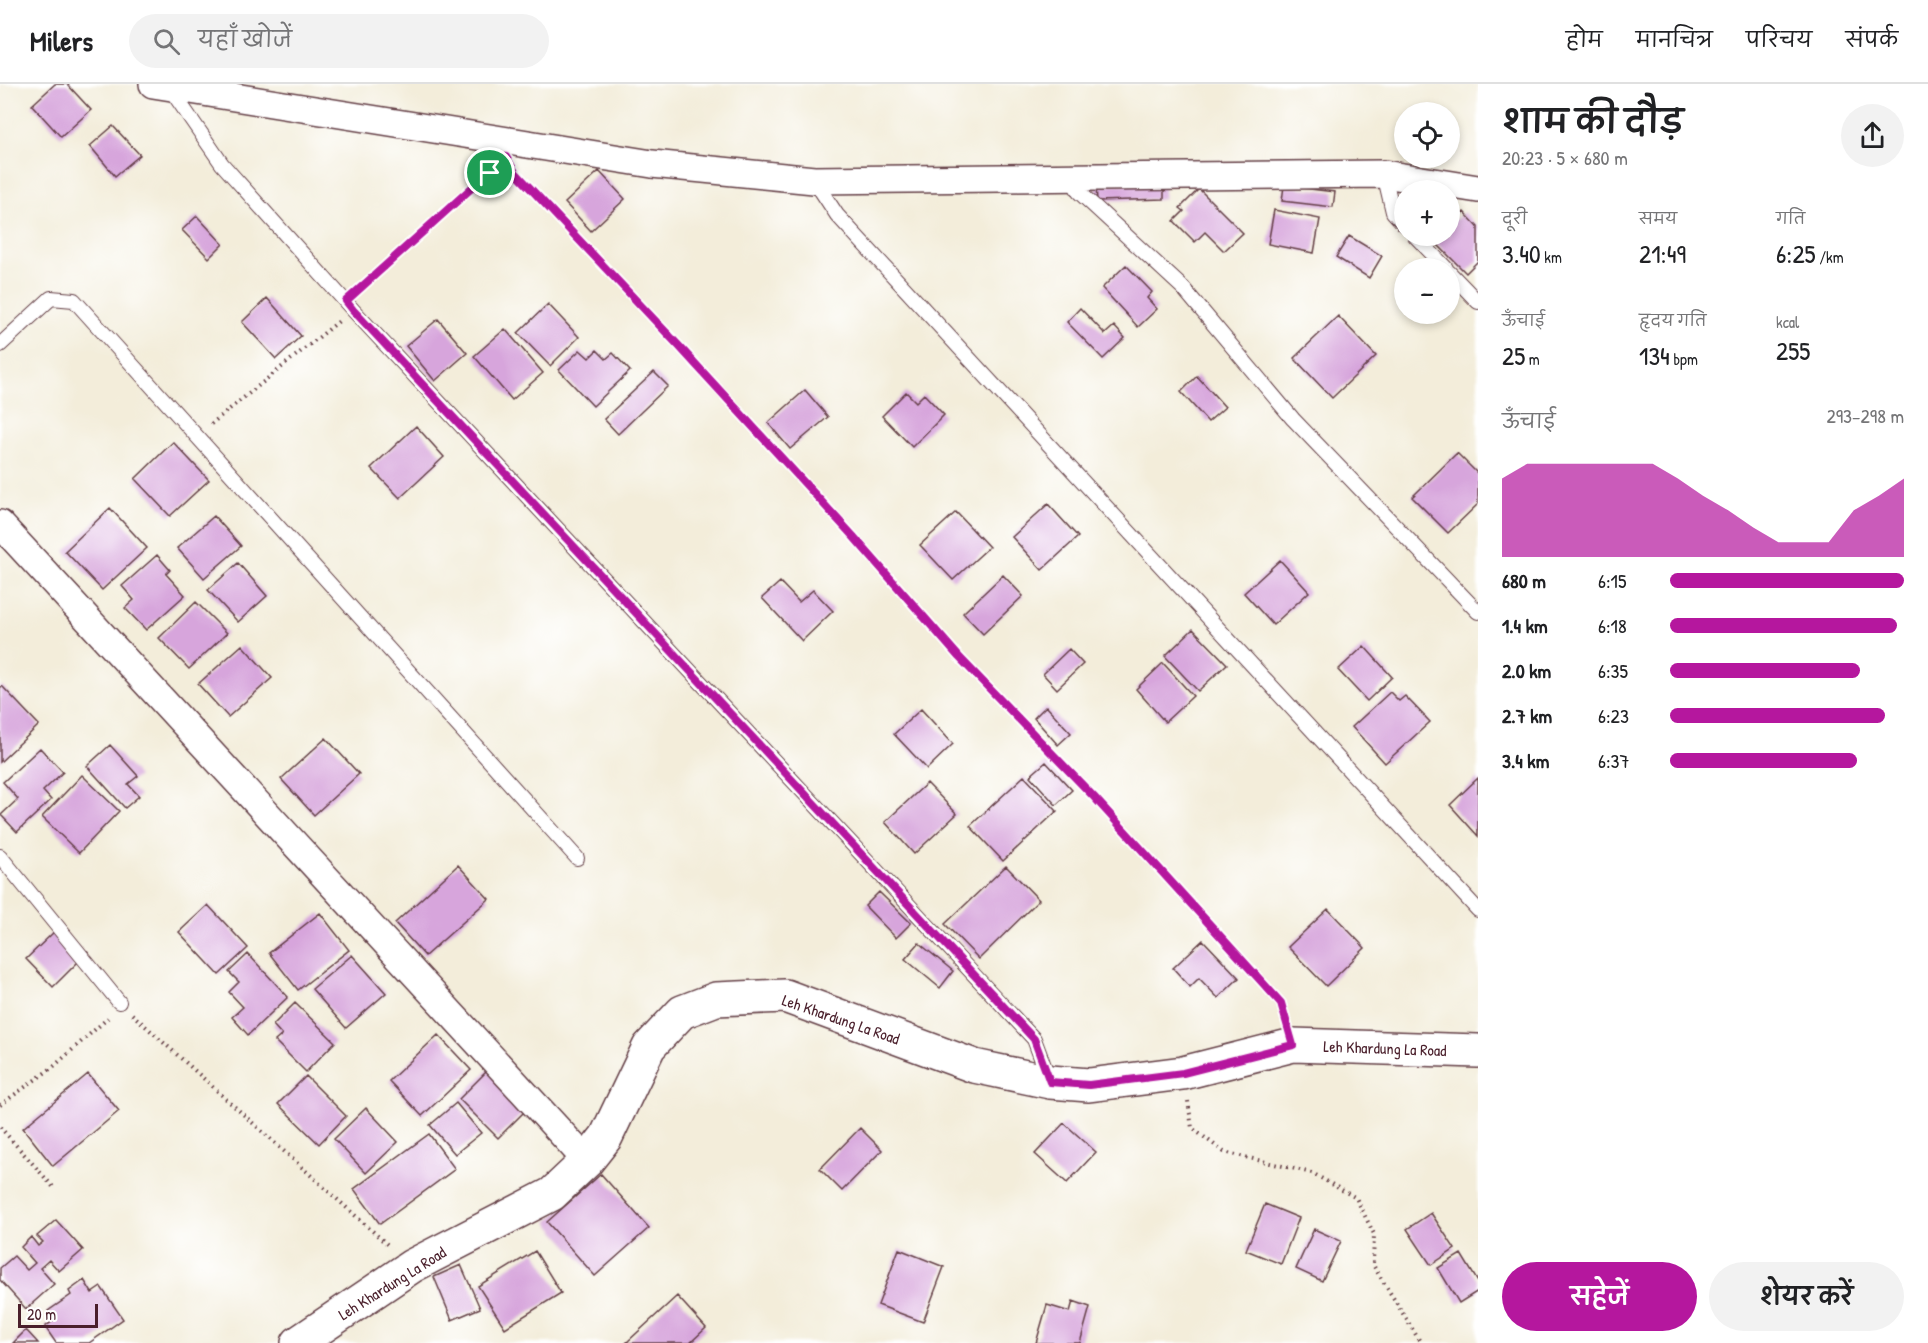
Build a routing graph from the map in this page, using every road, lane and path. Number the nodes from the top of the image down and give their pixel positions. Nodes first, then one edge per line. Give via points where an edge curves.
1 (161, 86) edge
2 (501, 148) junction
3 (1384, 174) junction
4 (1071, 177) junction
5 (814, 180) junction
6 (1478, 189) edge
7 (1394, 213) edge
8 (1425, 246) edge
9 (1436, 258) edge
10 (1460, 283) edge
11 (1478, 302) edge
12 (350, 305) junction
13 (0, 345) edge
14 (196, 436) junction
15 (0, 524) edge
16 (1478, 612) edge
17 (0, 856) edge
18 (577, 858) dead end
19 (1478, 910) edge
20 (118, 1002) junction
21 (1293, 1045) junction
22 (1478, 1051) edge
23 (1183, 1073) junction
24 (1050, 1082) junction
25 (0, 1105) edge
26 (0, 1127) edge
27 (587, 1161) junction
28 (55, 1189) dead end
29 (412, 1266) junction
30 (298, 1343) edge
31 (1421, 1343) edge

1 - 2 street
1 - 12 lane via 222,164
2 - 5 street
2 - 12 path
2 - 21 path via 515,172 687,354 959,657 1094,797 1281,1003
3 - 4 street
3 - 6 street
3 - 7 lane
4 - 5 street
4 - 16 lane via 1079,192 1183,288 1293,419
5 - 19 lane via 837,215
8 - 9 lane
10 - 11 lane
12 - 14 path
12 - 24 lane via 1034,1039
13 - 14 lane via 51,298 74,300
14 - 18 lane
15 - 27 street
17 - 20 lane
20 - 25 path via 126,1002 54,1067
20 - 29 path
21 - 22 main road, Leh Khardung La Road
21 - 23 main road, Leh Khardung La Road
23 - 24 main road, Leh Khardung La Road via 1089,1085
23 - 31 path via 1192,1128 1224,1152 1311,1173 1356,1198 1374,1234 1373,1265
24 - 27 main road, Leh Khardung La Road via 974,1066 785,996 716,999 682,1012 649,1047 606,1137
26 - 28 path
27 - 29 main road, Leh Khardung La Road via 552,1194
29 - 30 main road, Leh Khardung La Road

